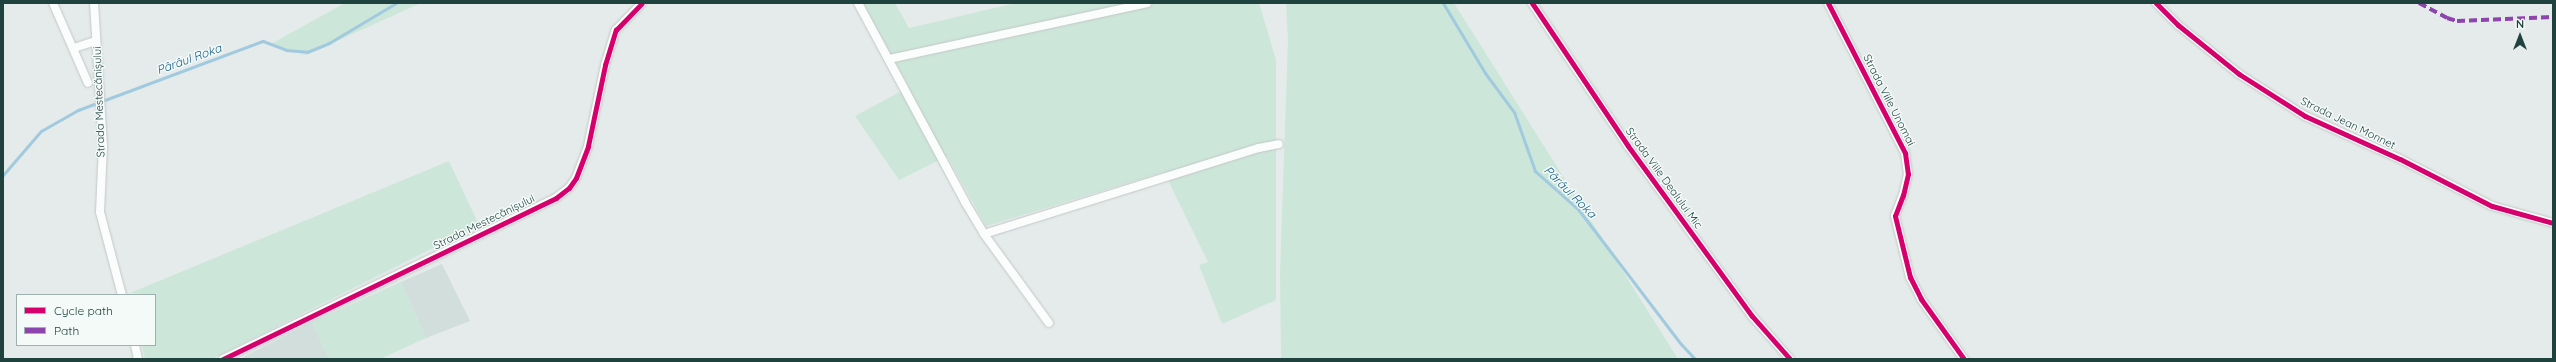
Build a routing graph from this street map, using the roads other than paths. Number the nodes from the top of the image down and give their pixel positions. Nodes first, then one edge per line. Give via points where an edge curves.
1 (53, 3) edge
2 (94, 3) edge
3 (642, 3) edge
4 (858, 3) edge
5 (1147, 3) edge
6 (1532, 3) edge
7 (1828, 3) edge
8 (2156, 3) edge
9 (96, 41) junction
10 (74, 48) junction
11 (889, 59) junction
12 (88, 83) dead end
13 (1279, 144) dead end
14 (2553, 223) edge
15 (984, 234) junction
16 (122, 294) edge
17 (1049, 323) dead end
18 (135, 346) edge
19 (138, 359) edge
20 (223, 359) edge
21 (1790, 359) edge
22 (1964, 359) edge

1 - 10 street
2 - 9 street, Strada Mestecănișului
3 - 20 street, Strada Mestecănișului via 616,30 604,65 588,146 576,178 569,188 549,201
4 - 11 street
5 - 11 street
6 - 21 street, Strada Viile Dealului Mic via 1628,146 1752,316
7 - 22 street, Strada Viile Unomai via 1905,153 1908,174 1895,216 1910,277 1921,299
8 - 14 street, Strada Jean Monnet via 2178,25 2239,74 2305,116 2400,159 2492,206
9 - 10 street
9 - 16 street, Strada Mestecănișului via 103,146 100,212
10 - 12 street
11 - 15 street
13 - 15 street via 1244,152
15 - 17 street
18 - 19 street

